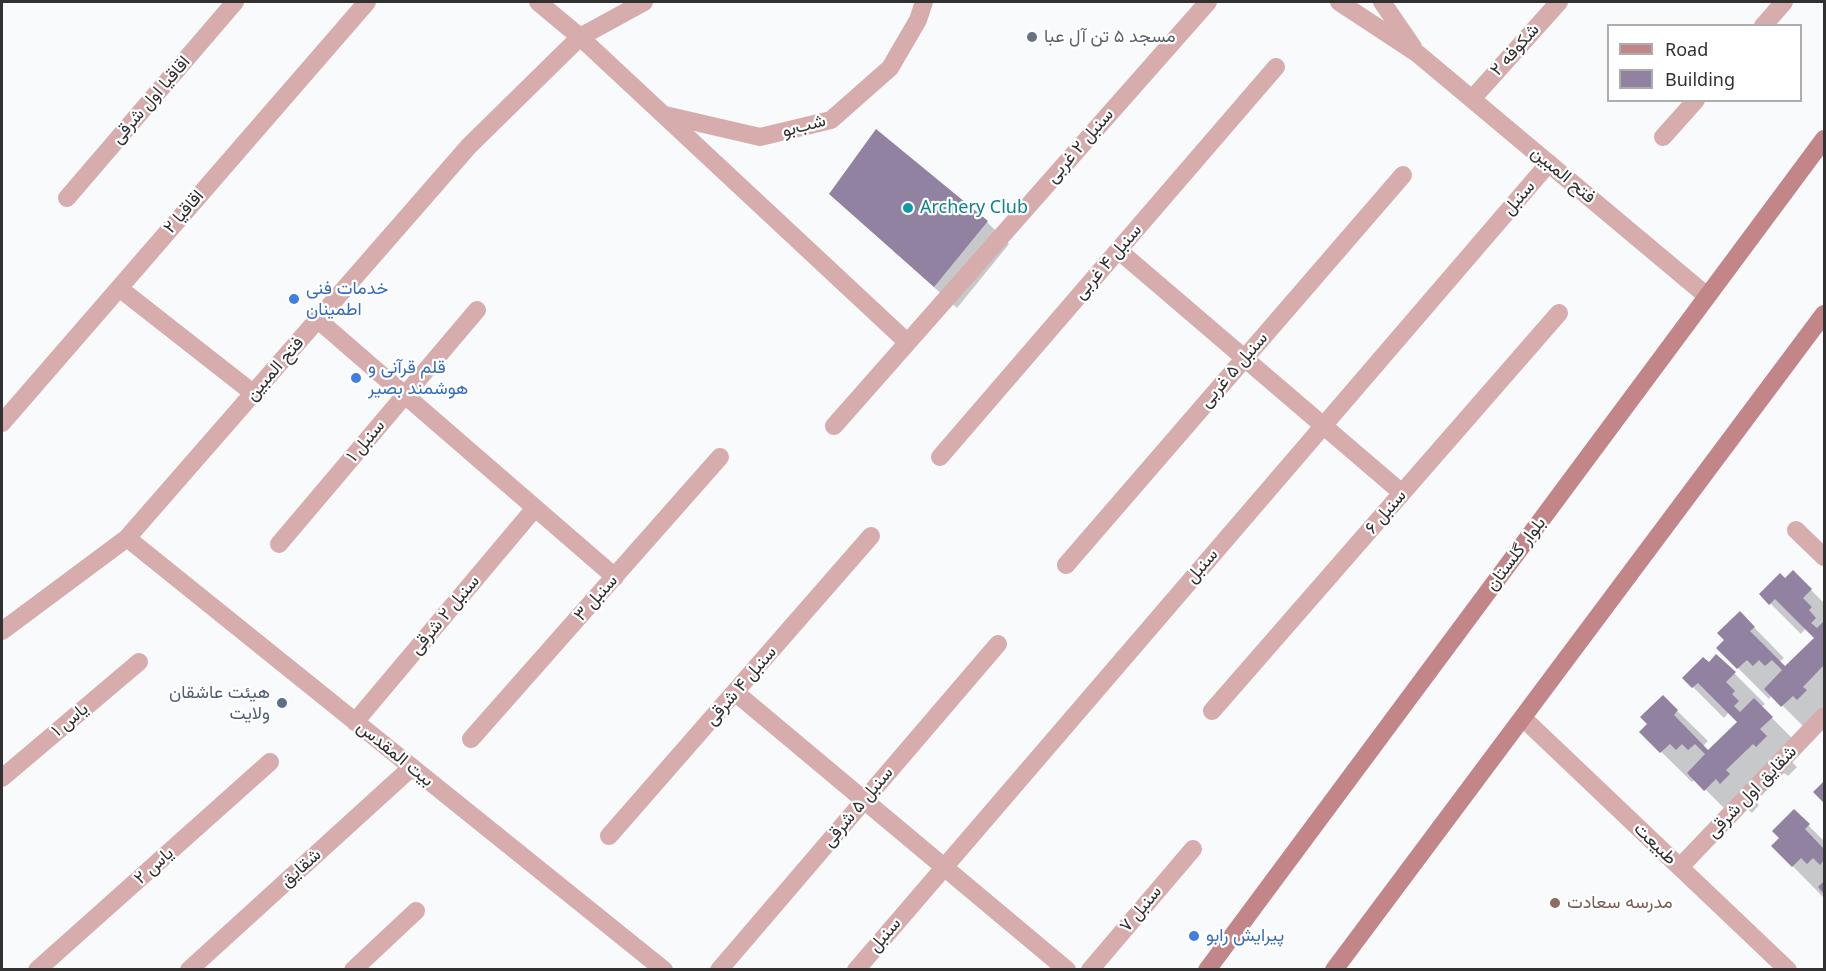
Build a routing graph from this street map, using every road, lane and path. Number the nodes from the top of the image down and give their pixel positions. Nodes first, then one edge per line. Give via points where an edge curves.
1 (235, 2) edge
2 (366, 2) edge
3 (538, 2) edge
4 (644, 2) edge
5 (924, 2) edge
6 (1208, 2) edge
7 (1339, 2) edge
8 (1382, 2) edge
9 (1559, 2) edge
10 (1784, 2) edge
11 (1765, 24) edge
12 (580, 37) junction
13 (1418, 54) junction
14 (1276, 67) dead end
15 (1472, 99) junction
16 (1694, 102) edge
17 (663, 114) junction
18 (1663, 137) dead end
19 (1824, 139) edge
20 (1549, 163) junction
21 (1403, 175) dead end
22 (67, 198) dead end
23 (1118, 250) junction
24 (119, 288) junction
25 (1707, 296) junction
26 (477, 310) dead end
27 (1559, 313) dead end
28 (1824, 314) edge
29 (317, 319) junction
30 (907, 342) junction
31 (1244, 358) junction
32 (253, 393) junction
33 (405, 395) junction
34 (2, 423) edge
35 (834, 426) dead end
36 (1323, 426) junction
37 (720, 457) dead end
38 (940, 457) dead end
39 (1402, 493) junction
40 (535, 508) junction
41 (1796, 530) dead end
42 (872, 536) dead end
43 (127, 538) junction
44 (279, 544) dead end
45 (1824, 557) edge
46 (1066, 565) dead end
47 (615, 577) junction
48 (2, 631) edge
49 (998, 644) dead end
50 (139, 662) dead end
51 (736, 693) junction
52 (1212, 711) dead end
53 (1824, 716) edge
54 (1523, 718) junction
55 (355, 722) junction
56 (471, 739) dead end
57 (270, 762) dead end
58 (412, 767) junction
59 (2, 778) edge
60 (863, 800) junction
61 (609, 836) dead end
62 (1193, 849) dead end
63 (944, 867) junction
64 (1680, 867) junction
65 (416, 911) dead end
66 (37, 969) edge
67 (189, 969) edge
68 (352, 969) edge
69 (664, 969) edge
70 (719, 969) edge
71 (856, 969) edge
72 (1067, 969) edge
73 (1090, 969) edge
74 (1207, 969) edge
75 (1334, 969) edge
76 (1788, 969) edge

1 - 22 street, اقاقیا اول شرقی
2 - 24 street, اقاقیا ۲
3 - 12 street
4 - 12 street, فتح المبین
5 - 17 street, شب‌بو via 890,68 831,120 760,137
6 - 30 street, سنبل ۲ غربی
7 - 13 street
8 - 13 street
9 - 15 street, شکوفه ۲
10 - 11 street
12 - 17 street
12 - 29 street, فتح المبین via 469,146
13 - 15 street, فتح المبین
14 - 23 street, سنبل ۴ غربی
15 - 20 street, فتح المبین
16 - 18 street
17 - 30 street
19 - 25 main road, بلوار گلستان
20 - 25 street, فتح المبین
20 - 36 street, سنبل
21 - 31 street, سنبل ۵ غربی
23 - 31 street
23 - 38 street, سنبل ۴ غربی
24 - 32 street
24 - 34 street, اقاقیا ۲
25 - 74 main road, بلوار گلستان
26 - 33 street, سنبل ۱
27 - 39 street, سنبل ۶
28 - 54 main road
29 - 32 street, فتح المبین
29 - 33 street
30 - 35 street, سنبل ۲ غربی
31 - 36 street
31 - 46 street, سنبل ۵ غربی
32 - 43 street, فتح المبین
33 - 40 street
33 - 44 street, سنبل ۱
36 - 39 street
36 - 63 street, سنبل
37 - 47 street, سنبل ۳
39 - 52 street, سنبل ۶
40 - 47 street
40 - 55 street, سنبل ۲ شرقی
41 - 45 street
42 - 51 street, سنبل ۴ شرقی
43 - 48 street, فتح المبین
43 - 55 street, بیت المقدس
47 - 56 street, سنبل ۳
49 - 60 street, سنبل ۵ شرقی
50 - 59 street, یاس ۱
51 - 60 street
51 - 61 street, سنبل ۴ شرقی
53 - 64 street, شقایق اول شرقی
54 - 64 street, طبیعت
54 - 75 main road
55 - 58 street, بیت المقدس
57 - 66 street, یاس ۲
58 - 67 street, شقایق
58 - 69 street, بیت المقدس
60 - 63 street
60 - 70 street, سنبل ۵ شرقی
62 - 73 street, سنبل ۷
63 - 71 street, سنبل
63 - 72 street
64 - 76 street, طبیعت
65 - 68 street

